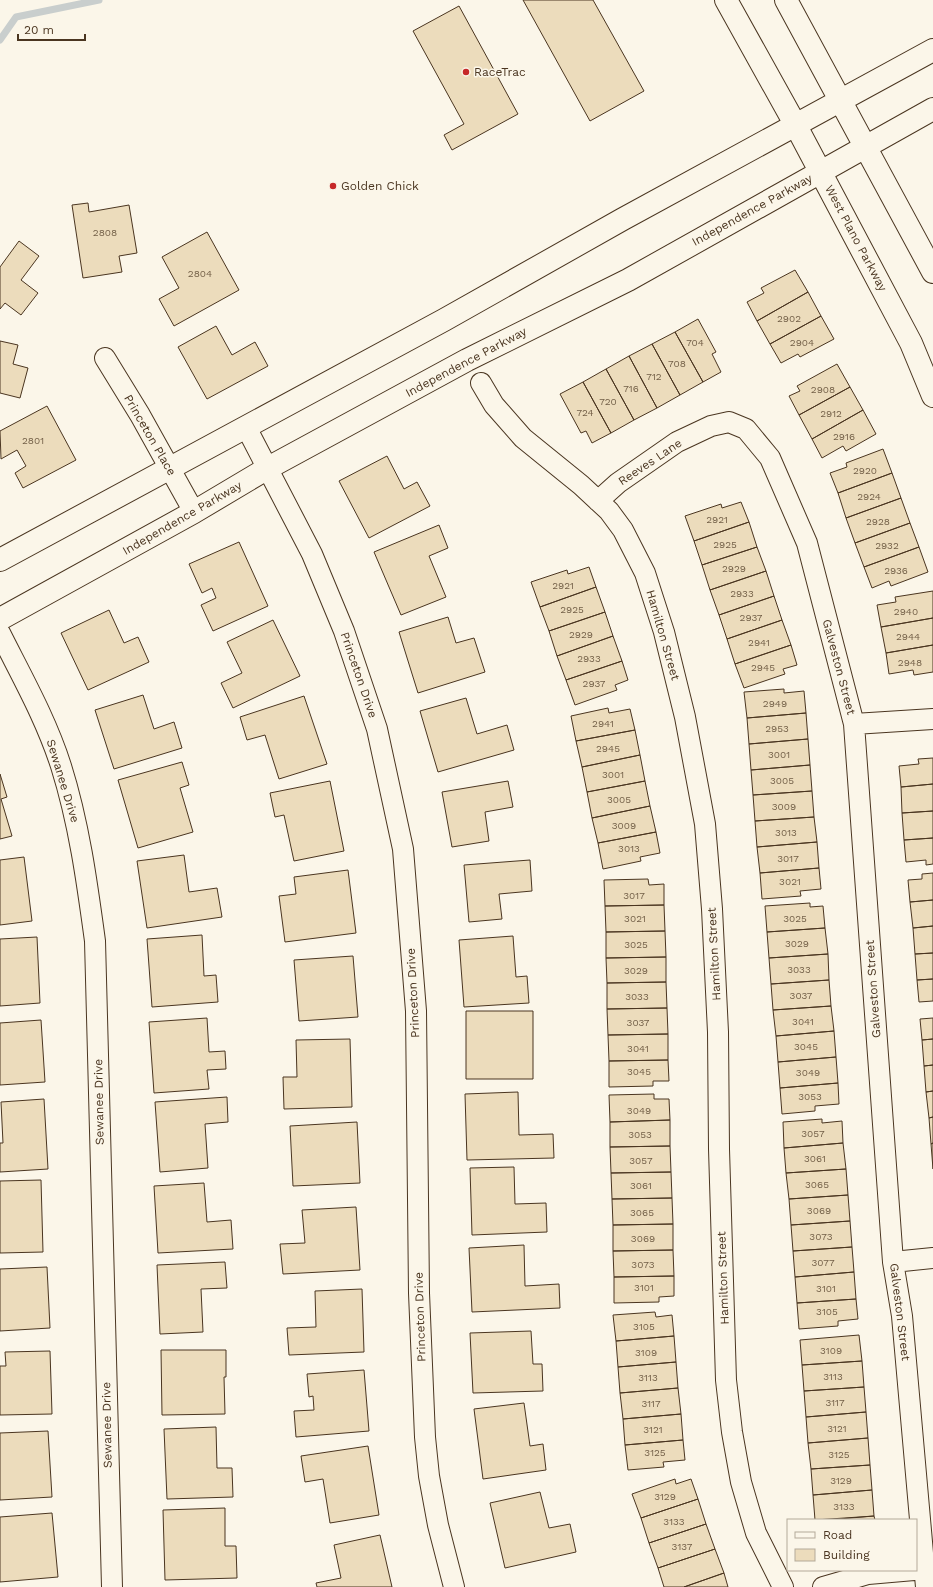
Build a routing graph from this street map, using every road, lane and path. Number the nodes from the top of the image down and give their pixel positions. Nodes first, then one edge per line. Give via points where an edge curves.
1 (726, 0) edge
2 (786, 0) edge
3 (933, 50) edge
4 (841, 100) junction
5 (933, 109) edge
6 (795, 124) junction
7 (866, 147) junction
8 (820, 172) junction
9 (933, 272) edge
10 (105, 358) dead end
11 (480, 383) dead end
12 (933, 396) edge
13 (729, 422) joint
14 (246, 427) junction
15 (169, 467) junction
16 (268, 468) junction
17 (598, 501) junction
18 (194, 512) junction
19 (0, 560) edge
20 (0, 619) edge
21 (0, 633) edge
22 (933, 719) edge
23 (854, 724) junction
24 (933, 1258) edge
25 (893, 1262) junction
26 (916, 1519) edge
27 (917, 1531) edge
28 (920, 1574) edge
29 (112, 1587) edge
30 (454, 1587) edge
31 (783, 1587) edge
32 (823, 1587) edge

1 - 6 main road, West Plano Parkway
2 - 4 main road
3 - 4 main road
4 - 6 main road
4 - 7 main road
5 - 7 main road, Independence Parkway
6 - 8 main road, West Plano Parkway
6 - 14 main road
7 - 8 main road, Independence Parkway
7 - 9 main road
8 - 12 main road, West Plano Parkway via 911,343
8 - 16 main road, Independence Parkway via 628,280 467,360
10 - 15 street, Princeton Place
11 - 17 street, Hamilton Street via 494,405 523,438
13 - 17 street, Reeves Lane via 711,426 677,442 618,483
13 - 23 street, Galveston Street via 746,429 770,458 807,543
14 - 15 main road
14 - 16 street, Princeton Drive
15 - 18 street, Princeton Place
15 - 19 main road
16 - 18 main road, Independence Parkway
16 - 30 street, Princeton Drive via 312,554 361,677 377,729 402,849 416,1011 419,1293 425,1437 437,1518
17 - 31 street, Hamilton Street via 609,511 626,536 645,573 662,624 685,717 705,824 718,1032 726,1380 741,1482 756,1533
18 - 20 main road, Independence Parkway
21 - 29 street, Sewanee Drive via 40,710 61,766 83,853 95,941
22 - 23 street
23 - 25 street, Galveston Street
24 - 25 street
25 - 26 street, Galveston Street via 902,1316
27 - 28 street, Galveston Street
28 - 32 street via 868,1574

